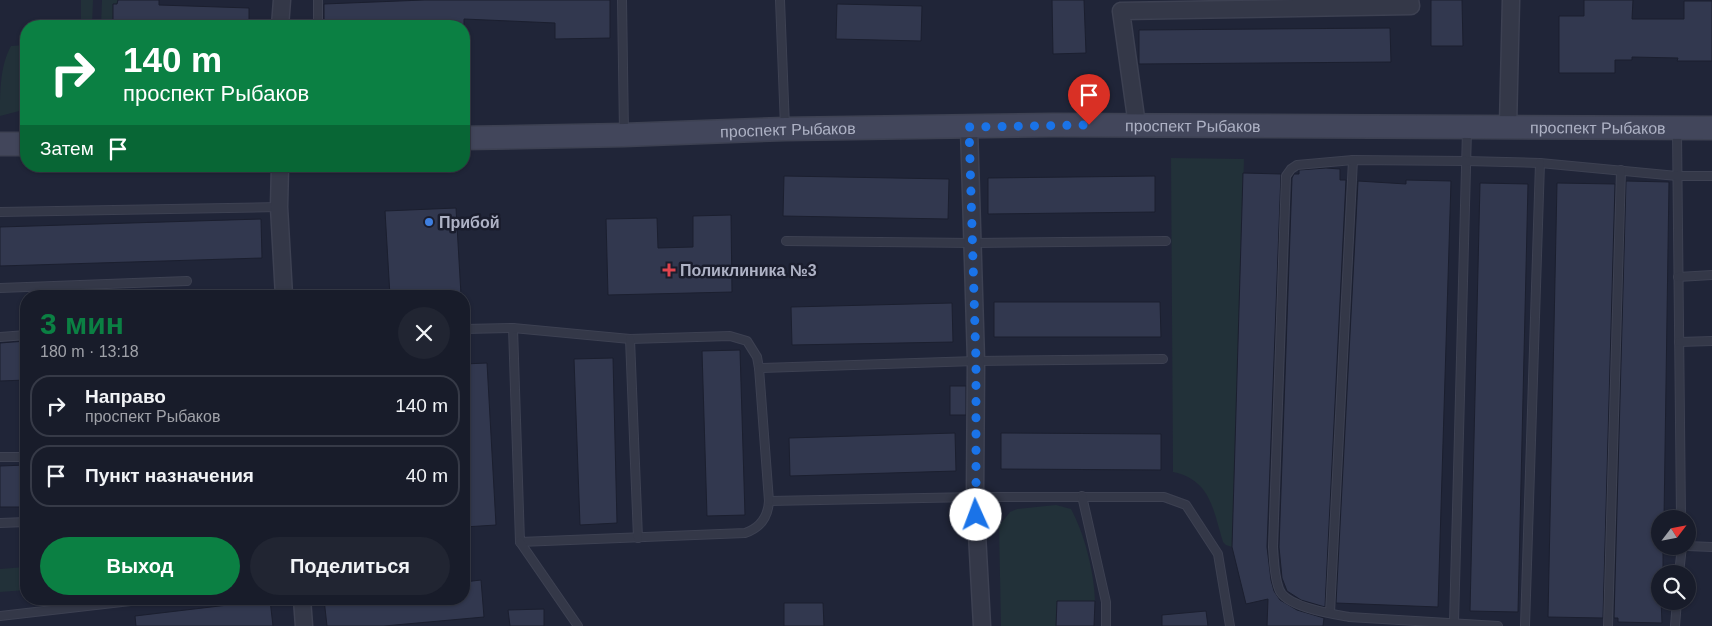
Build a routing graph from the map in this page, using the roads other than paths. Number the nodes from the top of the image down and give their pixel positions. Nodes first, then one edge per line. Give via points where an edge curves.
1 (282, 0) edge
2 (318, 0) edge
3 (622, 0) edge
4 (780, 0) edge
5 (1410, 0) edge
6 (1511, 0) edge
7 (1120, 5) edge
8 (280, 20) edge
9 (318, 20) edge
10 (1136, 125) junction
11 (1508, 126) junction
12 (969, 127) junction
13 (1466, 128) junction
14 (1676, 128) junction
15 (1712, 128) edge
16 (785, 129) junction
17 (624, 136) junction
18 (470, 138) edge
19 (0, 144) edge
20 (20, 144) edge
21 (1353, 160) junction
22 (1466, 161) junction
23 (1540, 163) junction
24 (1621, 170) junction
25 (280, 172) edge
26 (1677, 176) junction
27 (1712, 176) edge
28 (279, 207) junction
29 (0, 212) edge
30 (786, 241) dead end
31 (1166, 241) dead end
32 (973, 243) junction
33 (1712, 275) edge
34 (1678, 277) junction
35 (187, 281) dead end
36 (0, 288) edge
37 (284, 290) edge
38 (513, 328) junction
39 (470, 329) edge
40 (20, 335) edge
41 (0, 336) edge
42 (630, 339) junction
43 (1679, 342) junction
44 (1712, 342) edge
45 (1163, 358) dead end
46 (976, 362) junction
47 (759, 368) junction
48 (0, 457) edge
49 (20, 457) edge
50 (1082, 496) junction
51 (975, 497) junction
52 (770, 501) junction
53 (1681, 510) edge
54 (20, 522) edge
55 (0, 523) edge
56 (638, 538) junction
57 (520, 542) junction
58 (1696, 546) edge
59 (1712, 547) edge
60 (96, 605) edge
61 (302, 605) edge
62 (1676, 610) edge
63 (1330, 613) junction
64 (0, 616) edge
65 (1454, 622) junction
66 (304, 626) edge
67 (578, 626) edge
68 (982, 626) edge
69 (1106, 626) edge
70 (1230, 626) edge
71 (1498, 626) edge
72 (1525, 626) edge
73 (1608, 626) edge
74 (1675, 626) edge

1 - 8 street
2 - 9 lane
3 - 17 lane
4 - 16 lane
5 - 7 street via 1410,6
6 - 11 street
7 - 10 street
10 - 12 main road, проспект Рыбаков
10 - 13 main road, проспект Рыбаков
11 - 13 main road, проспект Рыбаков
11 - 14 main road, проспект Рыбаков
12 - 16 main road, проспект Рыбаков
12 - 32 street
13 - 22 lane
14 - 15 main road, проспект Рыбаков
14 - 26 lane
16 - 17 main road, проспект Рыбаков
17 - 18 main road, проспект Рыбаков
19 - 20 main road
21 - 22 lane
21 - 63 lane
21 - 63 lane via 1297,165 1284,180 1273,541 1276,575 1278,589 1284,598
22 - 23 lane
22 - 65 lane
23 - 24 lane
23 - 72 lane
24 - 26 lane
24 - 73 lane
25 - 28 street
26 - 27 lane
26 - 34 lane
28 - 29 lane
28 - 37 street
30 - 32 lane
31 - 32 lane
32 - 46 street
33 - 34 lane
34 - 43 lane
35 - 36 lane
38 - 39 lane
38 - 42 lane
38 - 57 lane
40 - 41 lane
42 - 47 lane via 741,338 752,348
42 - 56 lane
43 - 44 lane
43 - 53 lane
45 - 46 lane
46 - 47 lane
46 - 51 street
47 - 52 lane
48 - 49 lane
50 - 51 lane
50 - 69 lane via 1106,602
50 - 70 lane via 1164,497 1186,505 1218,554
51 - 52 lane
51 - 68 street
52 - 56 lane via 761,523 745,533
54 - 55 lane
56 - 57 lane
57 - 67 lane
58 - 59 lane
60 - 64 lane
61 - 66 street
62 - 74 lane
63 - 65 lane
65 - 71 lane

